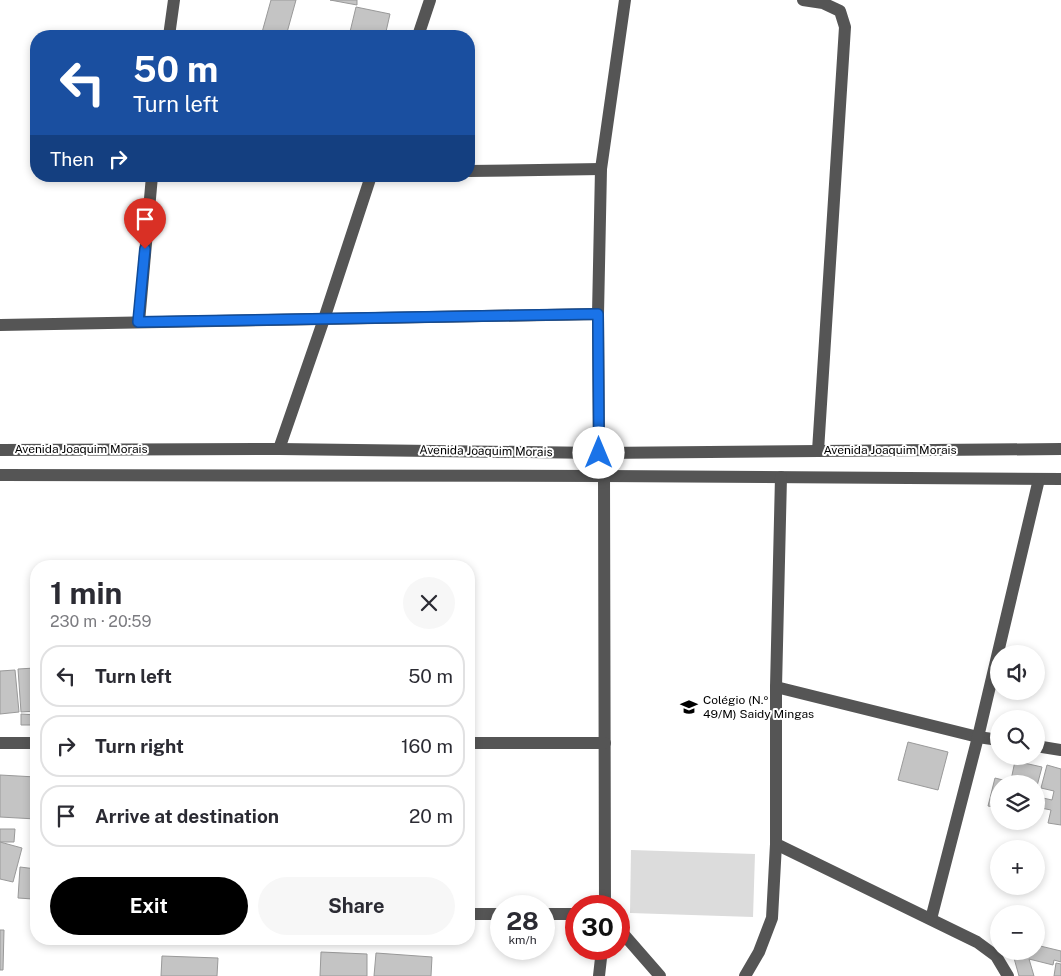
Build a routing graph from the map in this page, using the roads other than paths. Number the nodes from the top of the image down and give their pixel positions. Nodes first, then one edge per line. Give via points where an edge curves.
1 (174, 0) edge
2 (430, 0) edge
3 (625, 0) edge
4 (803, 0) edge
5 (170, 30) edge
6 (420, 30) edge
7 (602, 169) junction
8 (475, 171) edge
9 (151, 182) edge
10 (369, 182) edge
11 (598, 314) junction
12 (324, 319) junction
13 (138, 322) junction
14 (0, 325) edge
15 (279, 449) junction
16 (1061, 449) edge
17 (0, 450) edge
18 (818, 451) junction
19 (599, 453) junction
20 (0, 475) edge
21 (604, 476) junction
22 (781, 477) junction
23 (1039, 479) junction
24 (1061, 479) edge
25 (776, 687) junction
26 (978, 737) junction
27 (990, 739) edge
28 (0, 742) edge
29 (30, 742) edge
30 (475, 742) edge
31 (605, 743) junction
32 (1045, 747) edge
33 (1061, 750) edge
34 (776, 844) junction
35 (605, 895) edge
36 (475, 914) edge
37 (490, 914) edge
38 (930, 919) junction
39 (630, 942) edge
40 (601, 960) edge
41 (599, 976) edge
42 (660, 976) edge
43 (745, 976) edge
44 (1008, 976) edge

1 - 5 street
2 - 6 street
3 - 7 street
4 - 18 street via 823,3 840,11 845,27
7 - 8 street
7 - 11 street
9 - 13 street
10 - 12 street
11 - 12 street
11 - 19 street
12 - 13 street
12 - 15 street
13 - 14 street
15 - 17 street, Avenida Joaquim Morais
15 - 19 street, Avenida Joaquim Morais
16 - 18 street, Avenida Joaquim Morais
18 - 19 street, Avenida Joaquim Morais
20 - 21 street, Avenida Joaquim Morais
21 - 22 street, Avenida Joaquim Morais
21 - 31 street
22 - 23 street, Avenida Joaquim Morais
22 - 25 street
23 - 24 street, Avenida Joaquim Morais
23 - 26 street
25 - 26 street
25 - 34 street
26 - 27 street
26 - 38 street
28 - 29 street
30 - 31 street
31 - 35 street
32 - 33 street
34 - 38 street
34 - 43 street via 772,918 759,952
36 - 37 street
38 - 44 street via 977,942 996,956
39 - 42 street
40 - 41 street

